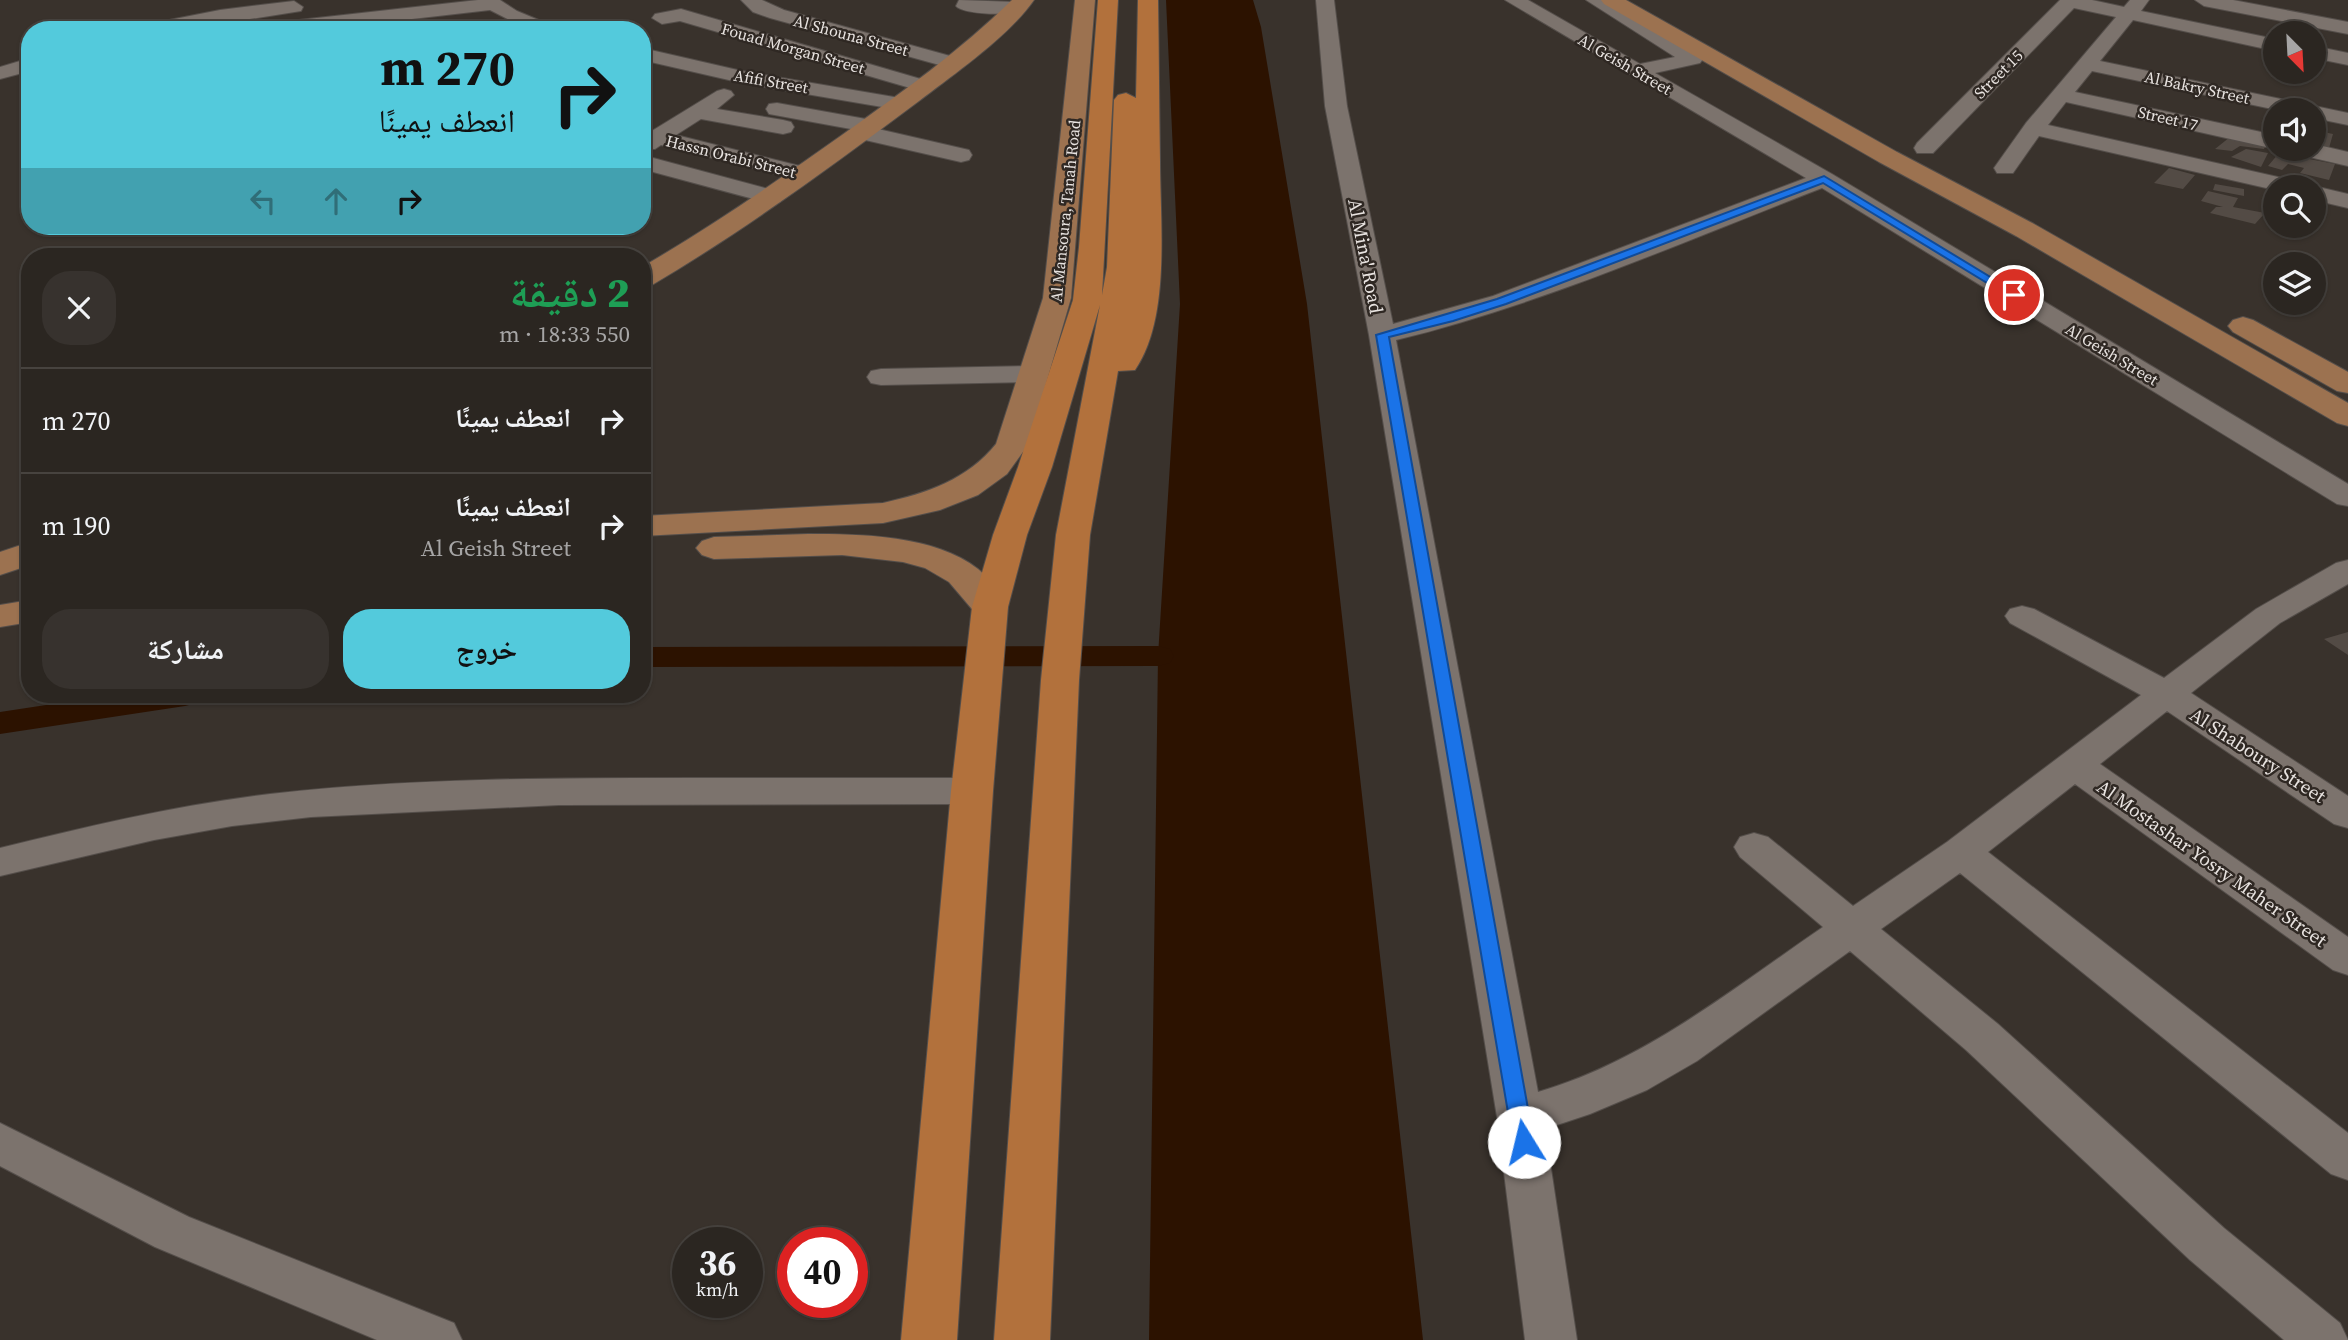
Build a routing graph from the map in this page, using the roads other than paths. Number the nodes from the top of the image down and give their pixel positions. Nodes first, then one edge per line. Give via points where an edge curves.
1 (968, 0) edge
2 (1086, 0) edge
3 (1108, 0) edge
4 (1130, 0) edge
5 (1147, 0) edge
6 (1325, 0) edge
7 (1514, 0) edge
8 (1595, 0) edge
9 (1611, 0) edge
10 (1629, 0) edge
11 (2204, 0) edge
12 (2070, 1) edge
13 (490, 2) edge
14 (319, 4) dead end
15 (755, 4) edge
16 (1020, 4) edge
17 (2133, 7) edge
18 (688, 17) junction
19 (662, 18) dead end
20 (195, 21) edge
21 (336, 21) edge
22 (521, 21) edge
23 (800, 21) junction
24 (712, 24) junction
25 (2348, 28) edge
26 (1654, 36) junction
27 (759, 38) junction
28 (2263, 42) edge
29 (1592, 46) junction
30 (651, 49) edge
31 (803, 51) junction
32 (2326, 54) edge
33 (651, 55) edge
34 (2348, 59) edge
35 (780, 62) dead end
36 (954, 63) junction
37 (2087, 64) junction
38 (690, 65) junction
39 (21, 67) edge
40 (1636, 71) junction
41 (0, 74) edge
42 (924, 86) junction
43 (21, 88) edge
44 (0, 94) edge
45 (724, 95) dead end
46 (850, 95) junction
47 (2062, 95) junction
48 (2263, 101) edge
49 (900, 104) junction
50 (828, 109) dead end
51 (698, 112) junction
52 (2326, 114) edge
53 (735, 119) junction
54 (2348, 119) edge
55 (2034, 128) junction
56 (865, 129) junction
57 (1901, 134) dead end
58 (750, 138) dead end
59 (2263, 139) edge
60 (651, 141) edge
61 (791, 141) junction
62 (651, 142) edge
63 (1925, 148) junction
64 (704, 154) junction
65 (2326, 154) edge
66 (961, 155) dead end
67 (2348, 159) edge
68 (651, 164) edge
69 (2005, 168) dead end
70 (1824, 179) junction
71 (2263, 181) edge
72 (2326, 195) edge
73 (772, 197) junction
74 (2348, 201) edge
75 (1996, 215) junction
76 (2143, 270) dead end
77 (651, 273) edge
78 (2227, 317) dead end
79 (1382, 335) junction
80 (1049, 375) junction
81 (881, 377) dead end
82 (2348, 384) edge
83 (2348, 416) edge
84 (1096, 418) junction
85 (2348, 497) edge
86 (651, 526) edge
87 (651, 549) edge
88 (21, 556) edge
89 (0, 564) edge
90 (2348, 570) edge
91 (990, 611) junction
92 (21, 613) edge
93 (2022, 616) dead end
94 (0, 617) edge
95 (2168, 695) junction
96 (2076, 766) junction
97 (972, 791) junction
98 (2348, 814) edge
99 (1754, 847) dead end
100 (1961, 852) junction
101 (0, 862) edge
102 (1852, 929) junction
103 (2348, 959) edge
104 (1520, 1117) junction
105 (0, 1143) edge
106 (2348, 1160) edge
107 (436, 1340) edge
108 (929, 1340) edge
109 (1022, 1340) edge
110 (1551, 1340) edge
111 (2322, 1340) edge

1 - 16 street via 965,6
2 - 80 main road, Al Mansoura, Tanah Road via 1060,280 1049,328
3 - 80 highway via 1087,300
4 - 84 highway via 1121,267
5 - 84 highway via 1147,286 1132,346
6 - 79 street, Al Mina' Road via 1336,106
7 - 29 street, Al Geish Street
8 - 26 street
9 - 75 main road
10 - 75 main road via 1953,183
11 - 25 street
12 - 17 street
12 - 63 street, Street 15
13 - 21 street
13 - 22 street
14 - 20 street
15 - 18 street
15 - 23 street, Al Shouna Street
16 - 36 main road
17 - 28 street
17 - 37 street
18 - 19 street, Fouad Morgan Street
18 - 24 street, Fouad Morgan Street
23 - 27 street
23 - 36 street, Al Shouna Street
24 - 27 street, Fouad Morgan Street
24 - 30 street
26 - 29 street
26 - 40 street via 1693,59
27 - 31 street, Fouad Morgan Street
27 - 38 street
29 - 40 street, Al Geish Street
31 - 35 street
31 - 42 street, Fouad Morgan Street
32 - 34 street
33 - 38 street, Afifi Street
36 - 42 main road
37 - 47 street
37 - 48 street, Al Bakry Street
38 - 46 street, Afifi Street
39 - 41 street
40 - 70 street, Al Geish Street
42 - 49 main road
43 - 44 street
45 - 51 street
46 - 49 street, Afifi Street
46 - 50 street
47 - 55 street
47 - 59 street, Street 17
49 - 56 main road
51 - 53 street
51 - 60 street
52 - 54 street
53 - 61 street
53 - 64 street
55 - 69 street
55 - 71 street
56 - 61 street
56 - 61 main road via 829,155
56 - 66 street
57 - 63 main road
58 - 61 street
61 - 64 street, Hassn Orabi Street
61 - 73 main road
62 - 64 street, Hassn Orabi Street
63 - 76 main road
65 - 67 street
68 - 73 street
70 - 79 street via 1502,302
70 - 85 street, Al Geish Street
72 - 74 street
73 - 77 main road
75 - 83 main road
78 - 82 main road
79 - 104 street, Al Mina' Road
80 - 81 street
80 - 86 main road, Al Mansoura, Tanah Road via 1012,445 995,467 966,488 928,503 883,513
80 - 91 highway
84 - 109 highway via 1073,535 1060,680
87 - 91 main road via 849,545 892,549 953,568
88 - 89 main road
90 - 95 street via 2267,616
91 - 97 highway
92 - 94 main road
93 - 95 street, Al Shaboury Street
95 - 96 street
95 - 98 street, Al Shaboury Street
96 - 100 street
96 - 103 street, Al Mostashar Yosry Maher Street
97 - 101 street via 517,793 310,804 198,818
97 - 108 highway
99 - 102 street
100 - 102 street
100 - 106 street
102 - 104 street via 1681,1048 1631,1077
102 - 111 street via 1983,1037 2198,1236
104 - 110 street, Al Mina' Road
105 - 107 street via 172,1232

